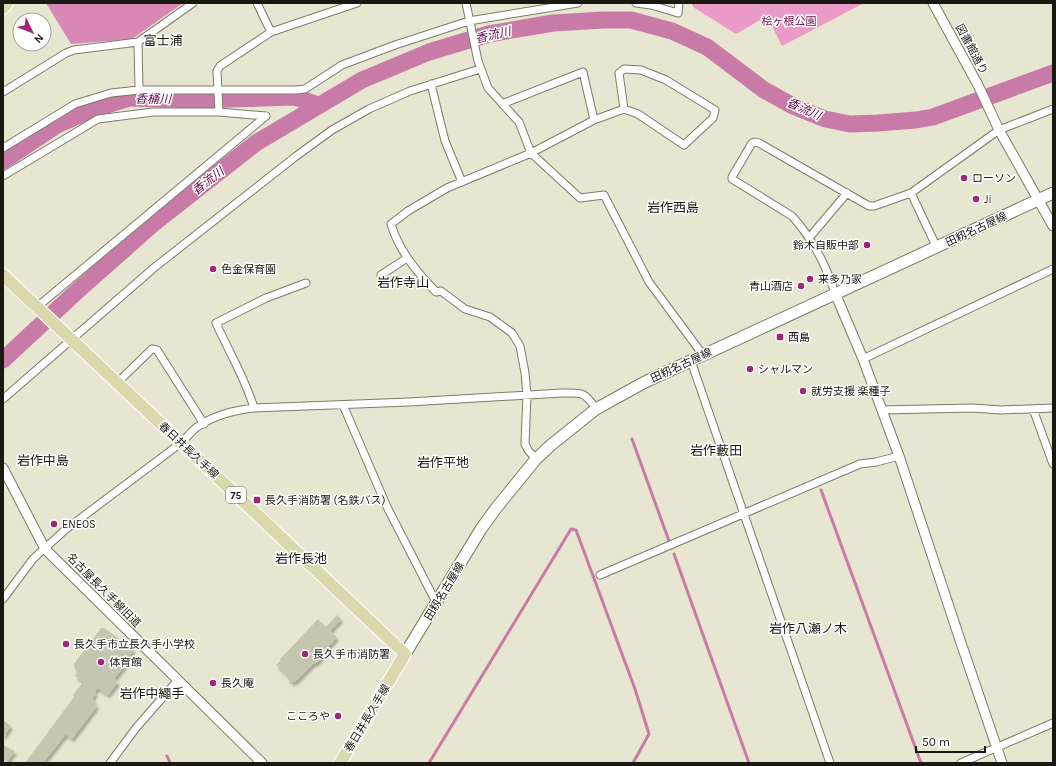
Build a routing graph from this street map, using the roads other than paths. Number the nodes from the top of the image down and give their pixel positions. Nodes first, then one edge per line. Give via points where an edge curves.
1 (7, 3) edge
2 (193, 3) edge
3 (257, 3) edge
4 (357, 3) edge
5 (466, 3) edge
6 (578, 3) edge
7 (636, 3) edge
8 (679, 3) edge
9 (933, 3) edge
10 (3, 8) edge
11 (470, 24) junction
12 (271, 32) junction
13 (138, 42) junction
14 (479, 65) junction
15 (431, 84) junction
16 (4, 89) edge
17 (139, 90) junction
18 (218, 91) junction
19 (502, 104) junction
20 (624, 109) junction
21 (1053, 109) edge
22 (219, 110) junction
23 (594, 120) junction
24 (999, 130) junction
25 (3, 148) edge
26 (531, 153) junction
27 (3, 176) edge
28 (462, 182) junction
29 (847, 193) junction
30 (911, 193) junction
31 (1053, 193) edge
32 (1038, 200) junction
33 (1053, 226) edge
34 (809, 238) junction
35 (937, 248) junction
36 (407, 258) junction
37 (1053, 269) edge
38 (3, 275) edge
39 (381, 275) dead end
40 (306, 282) dead end
41 (835, 293) junction
42 (40, 309) junction
43 (70, 337) junction
44 (703, 355) junction
45 (863, 359) junction
46 (691, 361) junction
47 (117, 383) junction
48 (527, 395) junction
49 (3, 399) edge
50 (343, 405) junction
51 (254, 408) junction
52 (1053, 408) edge
53 (596, 409) junction
54 (1033, 409) junction
55 (881, 410) junction
56 (204, 424) junction
57 (181, 443) junction
58 (898, 456) junction
59 (536, 459) junction
60 (1053, 464) edge
61 (3, 468) edge
62 (745, 513) junction
63 (45, 549) junction
64 (600, 575) dead end
65 (3, 599) edge
66 (437, 604) junction
67 (405, 654) junction
68 (177, 681) junction
69 (1053, 723) edge
70 (996, 748) junction
71 (110, 763) edge
72 (262, 763) edge
73 (340, 763) edge
74 (830, 763) edge
75 (961, 763) edge
76 (1002, 763) edge

1 - 10 main road
2 - 13 street
3 - 12 street
4 - 12 street
5 - 11 street
6 - 11 street
7 - 8 street via 651,4 678,13
9 - 24 street, 図書館通り via 978,85
11 - 14 street
11 - 18 street via 342,65 305,89
12 - 18 street via 220,66 217,71
13 - 16 street via 74,50
13 - 17 street
14 - 15 street
14 - 19 street via 488,88
15 - 28 street via 445,142
15 - 43 street via 410,90 369,109 332,130
17 - 18 street
17 - 25 street via 111,93 75,104
18 - 22 street
19 - 23 street via 583,72
19 - 26 street via 519,122
20 - 20 street via 638,114 684,145 713,118 715,110 666,80 641,70 624,69 620,73
20 - 23 street
21 - 24 street
22 - 27 street via 153,112 98,119
22 - 42 street via 266,116
23 - 26 street
24 - 30 street
24 - 32 street
26 - 28 street
26 - 44 street via 580,198 604,195 649,282
28 - 36 street via 408,211 391,224
29 - 30 street via 869,206 874,206
29 - 34 street
29 - 34 street via 759,143 752,143 732,179 792,216
30 - 35 street
31 - 32 main road, 田籾名古屋線
32 - 33 street
32 - 35 main road, 田籾名古屋線
34 - 41 street via 827,270
35 - 41 main road, 田籾名古屋線
36 - 39 street
36 - 48 street via 436,292 441,291 465,309 490,317 512,333 520,346
37 - 45 street
38 - 42 main road, 春日井長久手線 / 75
40 - 51 street via 266,298 216,323 242,376
41 - 44 main road, 田籾名古屋線
41 - 45 street
42 - 43 main road, 春日井長久手線 / 75
43 - 47 main road, 春日井長久手線 / 75
43 - 49 street
44 - 46 main road, 田籾名古屋線
45 - 55 street
46 - 53 main road, 田籾名古屋線 via 645,382
46 - 62 street
47 - 56 street via 152,350 157,350
47 - 57 main road, 春日井長久手線 / 75
48 - 50 street
48 - 53 street via 582,394 589,397
48 - 59 street via 525,444
50 - 51 street
50 - 66 street via 388,507
51 - 56 street via 221,416
52 - 54 street
53 - 59 main road, 田籾名古屋線
54 - 55 street
54 - 60 street
55 - 58 street
56 - 57 street
57 - 63 street via 65,530
57 - 67 main road, 春日井長久手線 / 75
58 - 62 street via 860,464
58 - 70 street
59 - 66 main road, 田籾名古屋線 via 481,529
61 - 63 street, 名古屋長久手線旧道
62 - 64 street
62 - 74 street
63 - 65 street via 33,559
63 - 68 street, 名古屋長久手線旧道
66 - 67 main road, 田籾名古屋線
67 - 73 main road, 春日井長久手線
68 - 71 street via 136,728
68 - 72 street, 名古屋長久手線旧道
69 - 70 street
70 - 75 street
70 - 76 street

